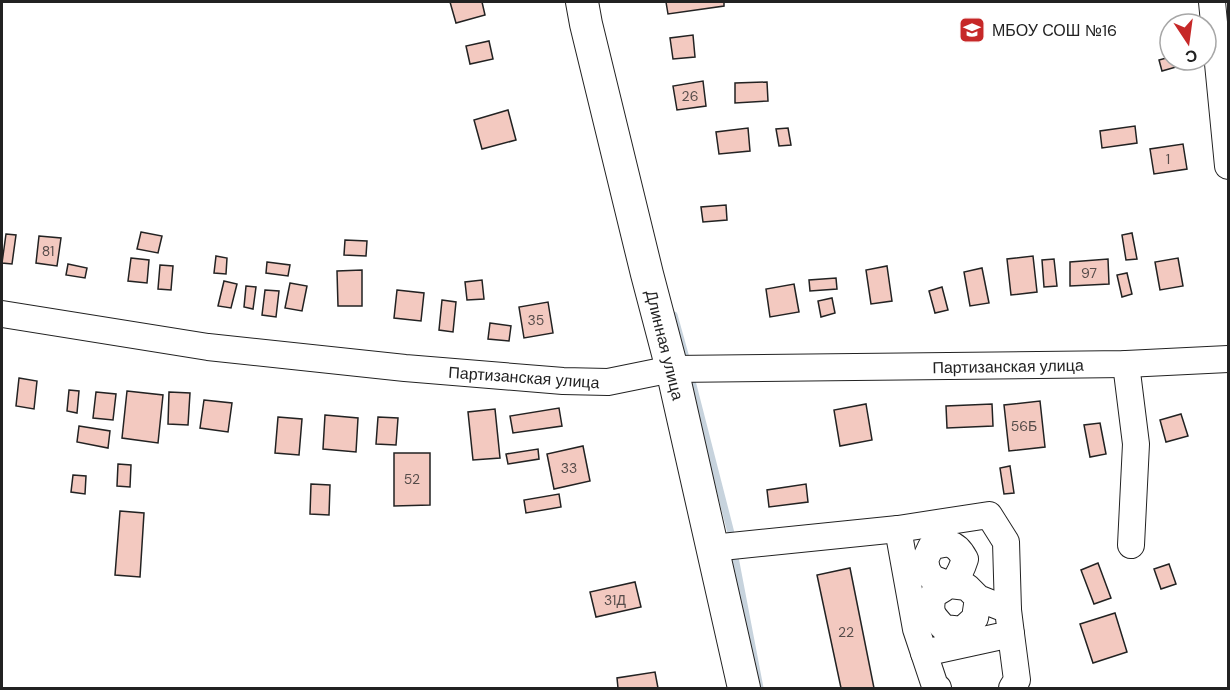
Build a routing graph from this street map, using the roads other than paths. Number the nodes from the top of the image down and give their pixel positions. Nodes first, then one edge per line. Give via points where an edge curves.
1 (582, 2) edge
2 (1212, 2) edge
3 (1228, 166) edge
4 (2, 314) edge
5 (1228, 359) edge
6 (1126, 364) junction
7 (672, 369) junction
8 (898, 529) junction
9 (1131, 545) dead end
10 (712, 548) junction
11 (978, 598) junction
12 (1009, 622) junction
13 (924, 653) junction
14 (744, 688) edge
15 (938, 688) edge
16 (1012, 688) edge

1 - 7 main road, Длинная улица
2 - 3 street
4 - 7 street, Партизанская улица via 208,347 416,369 608,382
5 - 6 street, Партизанская улица
6 - 7 street, Партизанская улица
6 - 9 street via 1136,444
7 - 10 main road, Длинная улица
8 - 10 street
8 - 12 street via 989,515 1006,542
8 - 13 street
10 - 14 main road, Длинная улица
11 - 11 street via 975,618 962,630 944,628 932,615 933,595 950,585 968,587
11 - 12 street
12 - 13 street
12 - 16 street via 1017,680
13 - 15 street

